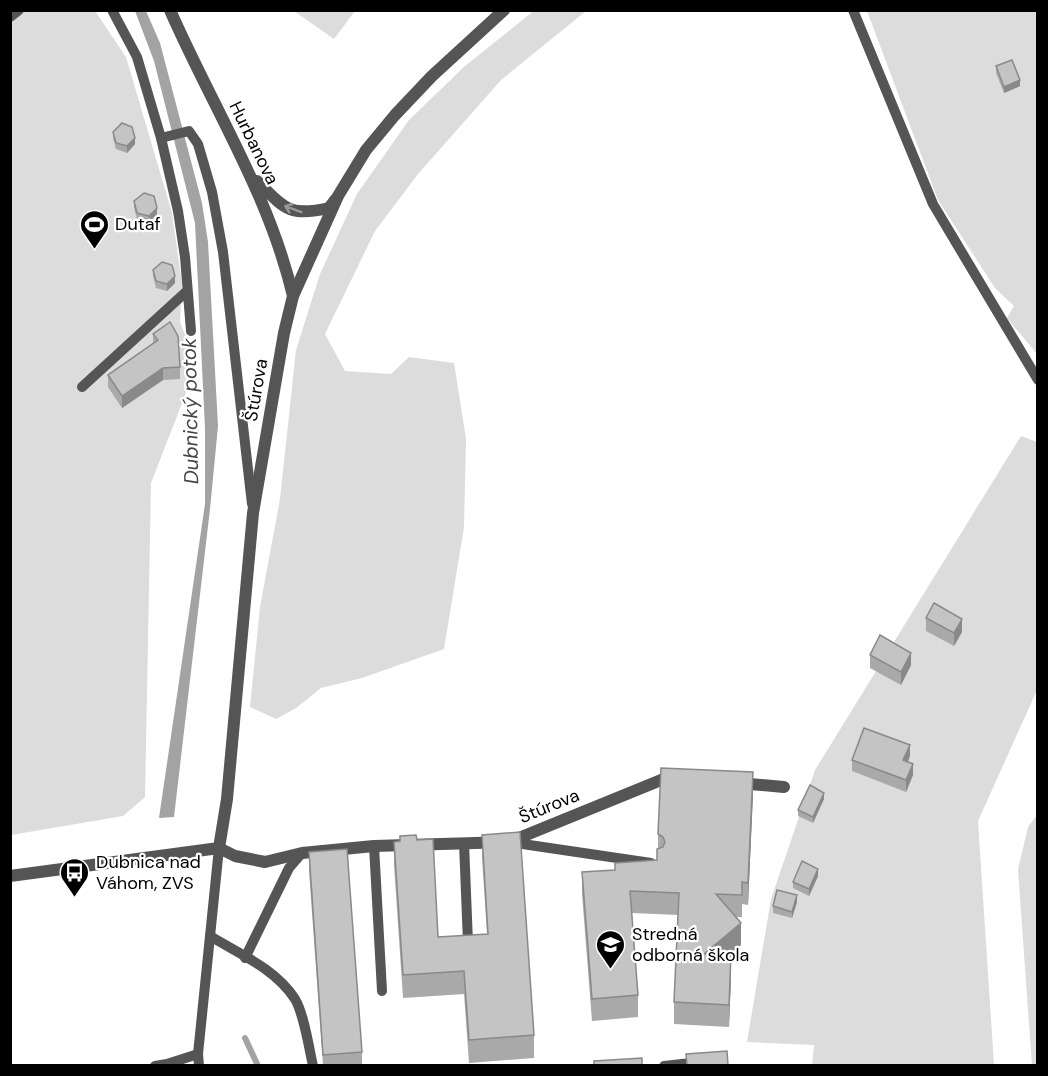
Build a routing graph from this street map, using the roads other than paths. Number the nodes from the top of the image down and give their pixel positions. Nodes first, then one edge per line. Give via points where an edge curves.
1 (19, 10) edge
2 (112, 10) edge
3 (170, 10) edge
4 (504, 10) edge
5 (853, 10) edge
6 (10, 17) edge
7 (162, 138) junction
8 (252, 176) junction
9 (338, 196) junction
10 (187, 291) junction
11 (293, 296) junction
12 (191, 331) dead end
13 (1038, 380) edge
14 (82, 387) dead end
15 (253, 513) junction
16 (689, 780) edge
17 (723, 782) edge
18 (784, 786) dead end
19 (509, 842) junction
20 (464, 843) junction
21 (374, 846) junction
22 (219, 848) junction
23 (302, 852) junction
24 (658, 864) edge
25 (10, 876) edge
26 (210, 936) junction
27 (468, 943) edge
28 (245, 958) junction
29 (382, 991) dead end
30 (198, 1054) junction
31 (711, 1061) edge
32 (155, 1065) edge
33 (194, 1065) edge
34 (199, 1065) edge
35 (313, 1065) edge
36 (664, 1065) edge

1 - 6 lane
2 - 7 lane via 136,57
3 - 8 street, Hurbanova
4 - 9 street, Štúrova via 395,115 366,150
5 - 13 lane via 933,204
7 - 10 lane via 178,211
7 - 15 lane via 189,131 198,144 212,192 223,252
9 -> 8 street via 329,208 296,212 277,201
8 - 11 street, Hurbanova via 275,233
9 - 11 street, Štúrova
10 - 12 lane
10 - 14 lane
11 - 15 street, Štúrova
15 - 22 street, Štúrova via 227,799
16 - 19 street, Štúrova via 666,778
17 - 18 street
19 - 20 street, Štúrova
19 - 24 lane
20 - 21 street, Štúrova
20 - 27 lane
21 - 23 street, Štúrova
21 - 29 lane
22 - 23 street, Štúrova via 265,862
22 - 25 street, Štúrova
22 - 26 lane, Štúrova
23 - 28 lane via 289,868
26 - 28 lane
26 - 30 lane, Štúrova
28 - 35 lane via 273,975 295,999
30 - 32 lane
30 - 33 lane
30 - 34 lane, Štúrova
31 - 36 lane

